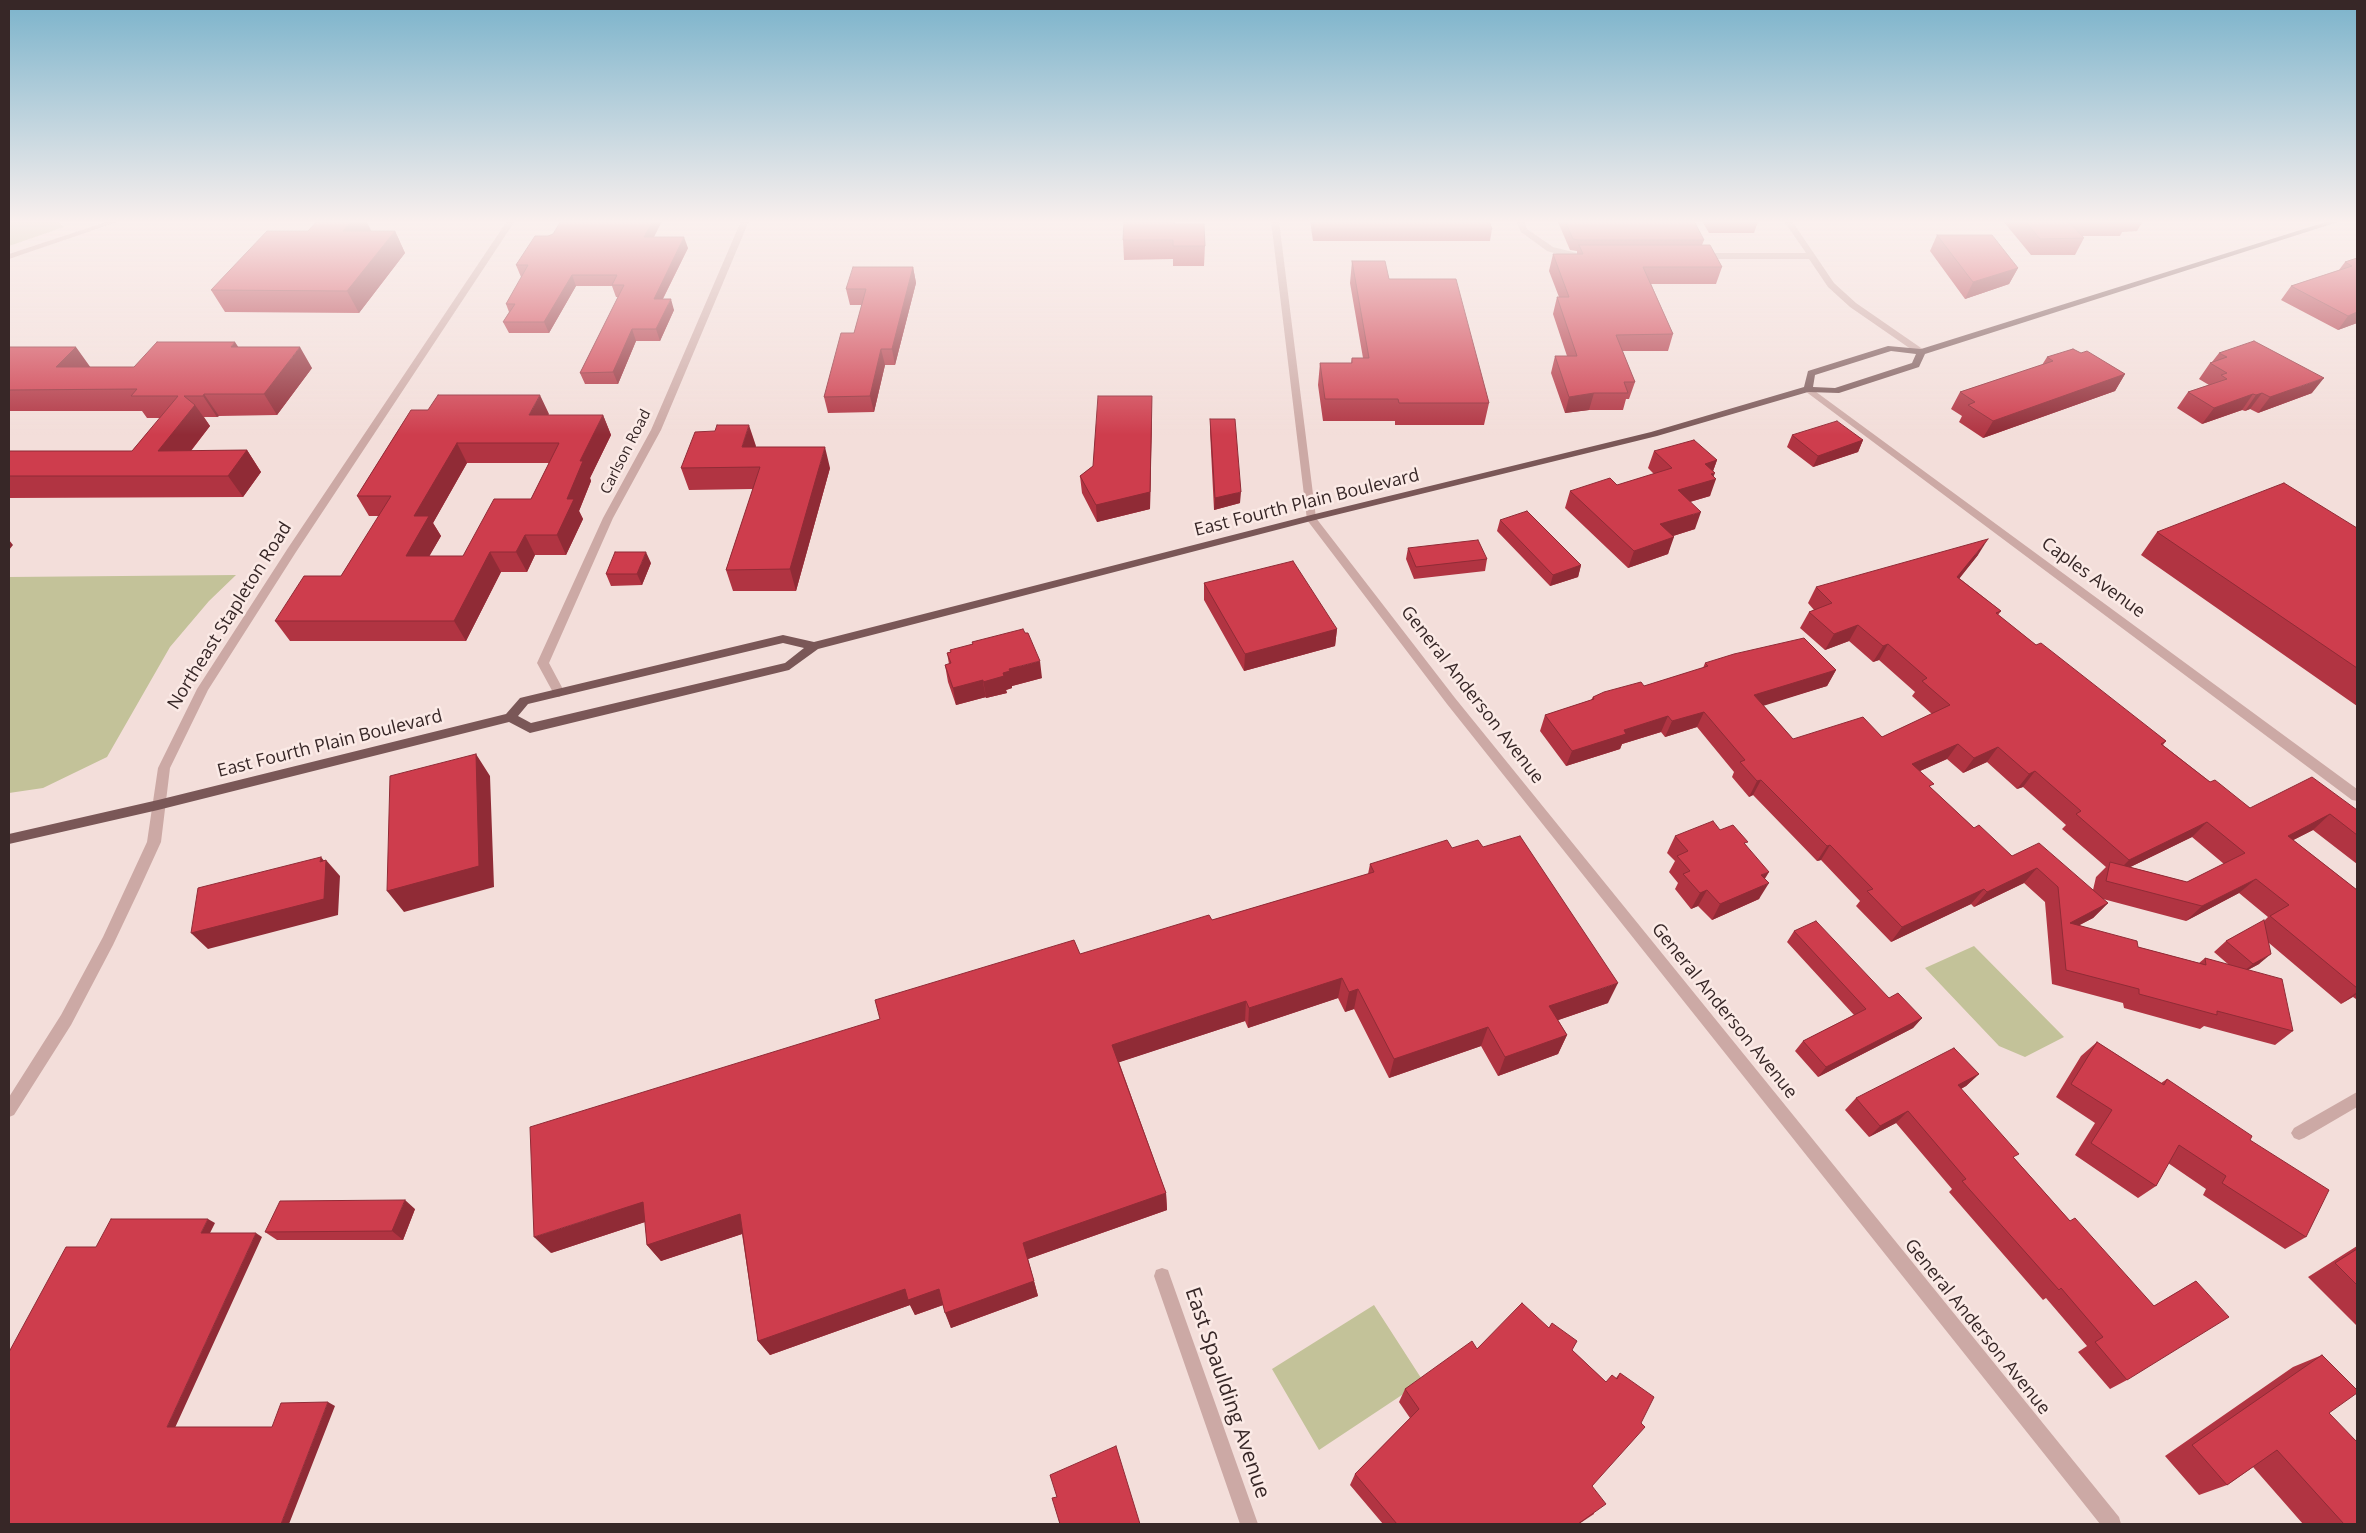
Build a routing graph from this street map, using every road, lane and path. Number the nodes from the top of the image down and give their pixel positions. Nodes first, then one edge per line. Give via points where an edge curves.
1 (463, 293) edge
2 (715, 293) edge
3 (1284, 293) edge
4 (1839, 293) edge
5 (2110, 293) edge
6 (1921, 352) junction
7 (1808, 389) junction
8 (1311, 518) junction
9 (814, 646) junction
10 (559, 693) junction
11 (510, 717) junction
12 (2357, 796) edge
13 (158, 805) junction
14 (9, 839) edge
15 (2357, 1099) edge
16 (9, 1110) edge
17 (2299, 1133) dead end
18 (1162, 1276) dead end
19 (1249, 1524) edge
20 (2112, 1524) edge

1 - 13 street, Northeast Stapleton Road via 203,689 164,768
2 - 10 street, Carlson Road via 656,430 608,518 543,664
3 - 8 street
4 - 6 street
5 - 6 main road, East Fourth Plain Boulevard
6 - 7 main road, East Fourth Plain Boulevard via 1916,365 1836,391
6 - 7 main road, East Fourth Plain Boulevard via 1891,348 1811,373
7 - 8 main road, East Fourth Plain Boulevard via 1654,434
7 - 12 street, Caples Avenue
8 - 9 main road, East Fourth Plain Boulevard
8 - 20 street, General Anderson Avenue via 1445,694
9 - 10 main road, East Fourth Plain Boulevard via 783,640
9 - 11 main road, East Fourth Plain Boulevard via 789,666 530,728
10 - 11 main road, East Fourth Plain Boulevard via 524,702
11 - 13 main road, East Fourth Plain Boulevard
13 - 14 main road, East Fourth Plain Boulevard
13 - 16 street, Northeast Stapleton Road via 154,842 108,941 66,1020
15 - 17 street
18 - 19 street, East Spaulding Avenue

